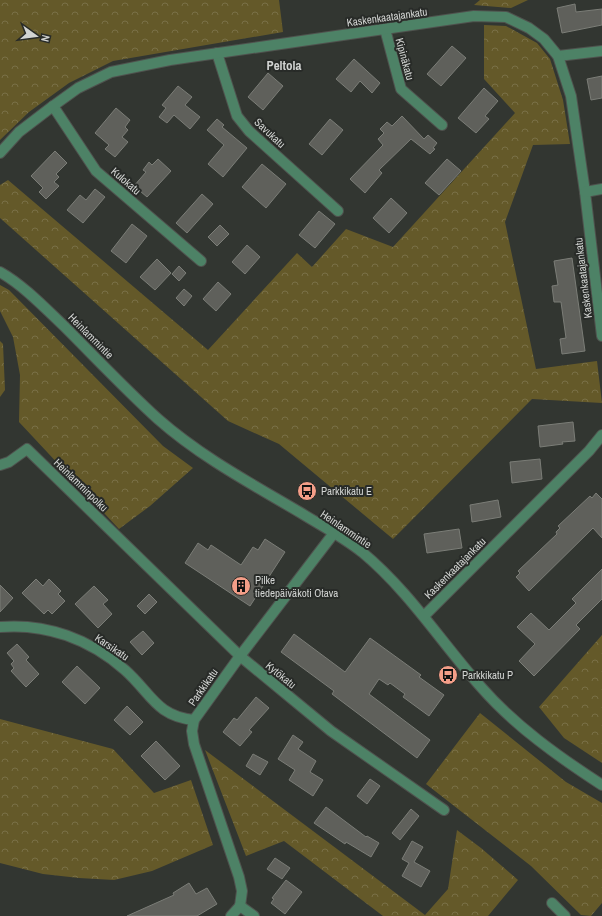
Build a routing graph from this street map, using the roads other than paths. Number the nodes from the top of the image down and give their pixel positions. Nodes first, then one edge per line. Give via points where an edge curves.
1 (385, 29) junction
2 (602, 51) edge
3 (217, 53) junction
4 (558, 56) junction
5 (53, 106) junction
6 (442, 125) dead end
7 (0, 153) edge
8 (602, 189) edge
9 (585, 192) junction
10 (338, 211) dead end
11 (201, 261) dead end
12 (0, 272) edge
13 (602, 331) edge
14 (602, 435) edge
15 (0, 465) edge
16 (334, 533) junction
17 (119, 539) joint
18 (424, 616) junction
19 (0, 627) edge
20 (240, 656) junction
21 (194, 720) junction
22 (602, 785) edge
23 (444, 810) dead end
24 (552, 903) dead end
25 (240, 906) junction
26 (231, 916) edge
27 (254, 916) edge
28 (565, 916) edge

1 - 3 street, Kaskenkaatajankatu
1 - 4 street, Kaskenkaatajankatu via 474,16 506,17 529,28 544,39
1 - 6 street, Kipinäkatu via 401,89
2 - 4 street
3 - 5 street, Kaskenkaatajankatu via 110,72 78,88
3 - 10 street, Savukatu via 237,116 249,132
4 - 9 street, Kaskenkaatajankatu via 571,96
5 - 7 street, Kaskenkaatajankatu via 19,132
5 - 11 street, Kulokatu via 96,172
8 - 9 street
9 - 13 street, Kaskenkaatajankatu
12 - 16 street, Heinlammintie via 49,312 156,418 179,437 205,456
14 - 18 street, Kaskenkaatajankatu
15 - 17 street, Heinlamminpolku via 9,462 27,449
16 - 18 street, Heinlammintie via 381,569
16 - 20 street, Parkkikatu
17 - 20 street, Kytökatu
18 - 22 street, Heinlammintie via 482,688 517,722
19 - 21 street, Karsikatu via 39,628 69,635 96,649 124,669 168,713
20 - 21 street, Parkkikatu
20 - 23 street, Kytökatu via 331,731
21 - 25 street, Parkkikatu via 194,744 239,877 242,891
24 - 28 street
25 - 26 street
25 - 27 street

